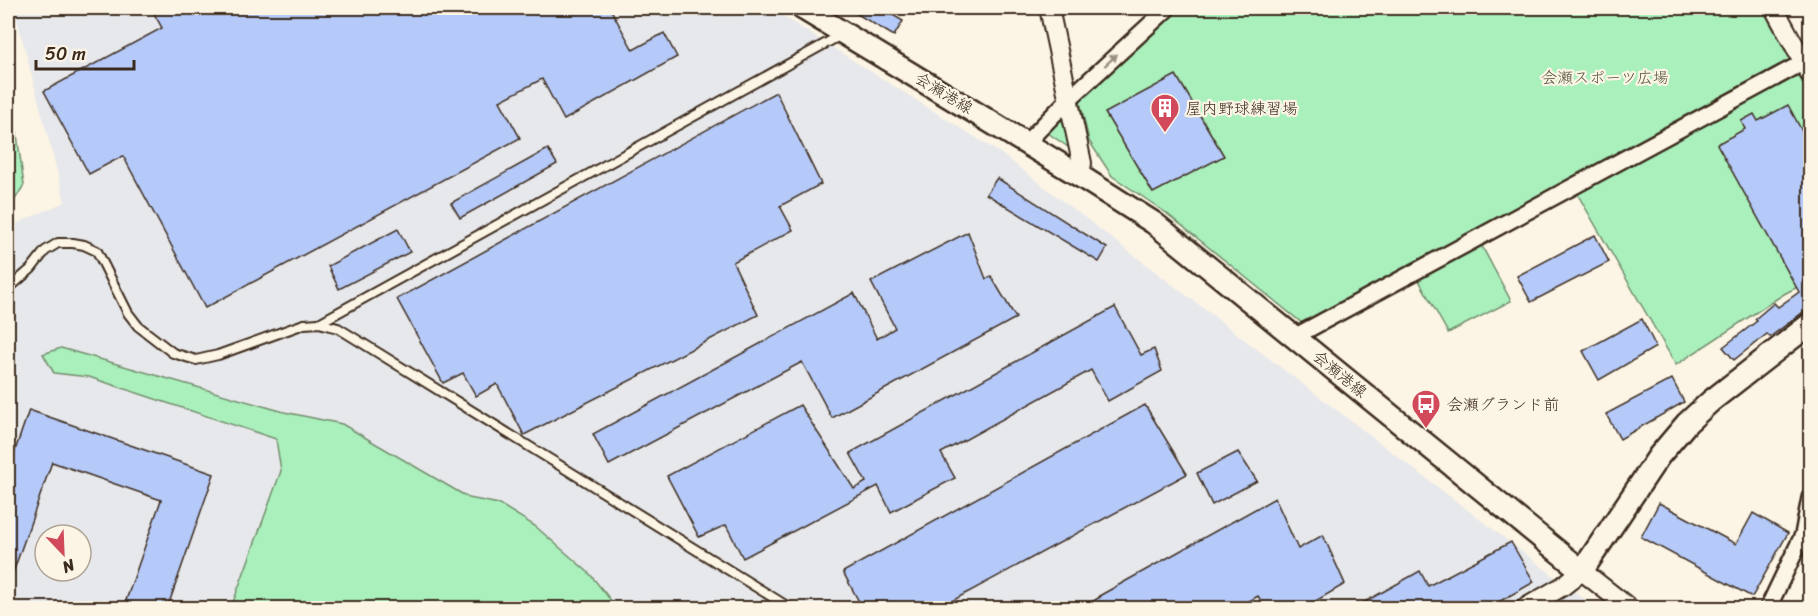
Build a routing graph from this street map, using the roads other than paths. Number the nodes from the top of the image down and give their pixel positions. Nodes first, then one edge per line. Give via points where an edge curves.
1 (802, 8) edge
2 (1049, 8) edge
3 (1168, 8) edge
4 (1774, 8) edge
5 (845, 33) junction
6 (1807, 68) edge
7 (1068, 100) junction
8 (1026, 143) junction
9 (1080, 176) junction
10 (8, 289) edge
11 (319, 323) junction
12 (1810, 324) edge
13 (1294, 337) junction
14 (1810, 498) edge
15 (1582, 571) junction
16 (790, 609) edge
17 (1525, 609) edge
18 (1629, 609) edge
19 (1768, 609) edge

1 - 5 main road, 会瀬港線
2 - 7 street
7 -> 3 street
4 - 6 street
5 - 8 main road, 会瀬港線
5 - 11 lane
6 - 13 street
7 - 8 street
7 - 9 street via 1082,163
8 - 9 main road, 会瀬港線
9 - 13 main road, 会瀬港線 via 1154,224
10 - 11 lane via 45,251 58,243 73,243 97,251 128,313 138,326 173,353 196,360 295,326
11 - 16 lane via 338,328
12 - 15 main road via 1687,423 1659,456
13 - 15 main road, 会瀬港線
14 - 19 street via 1803,535
15 - 17 street
15 - 18 street

